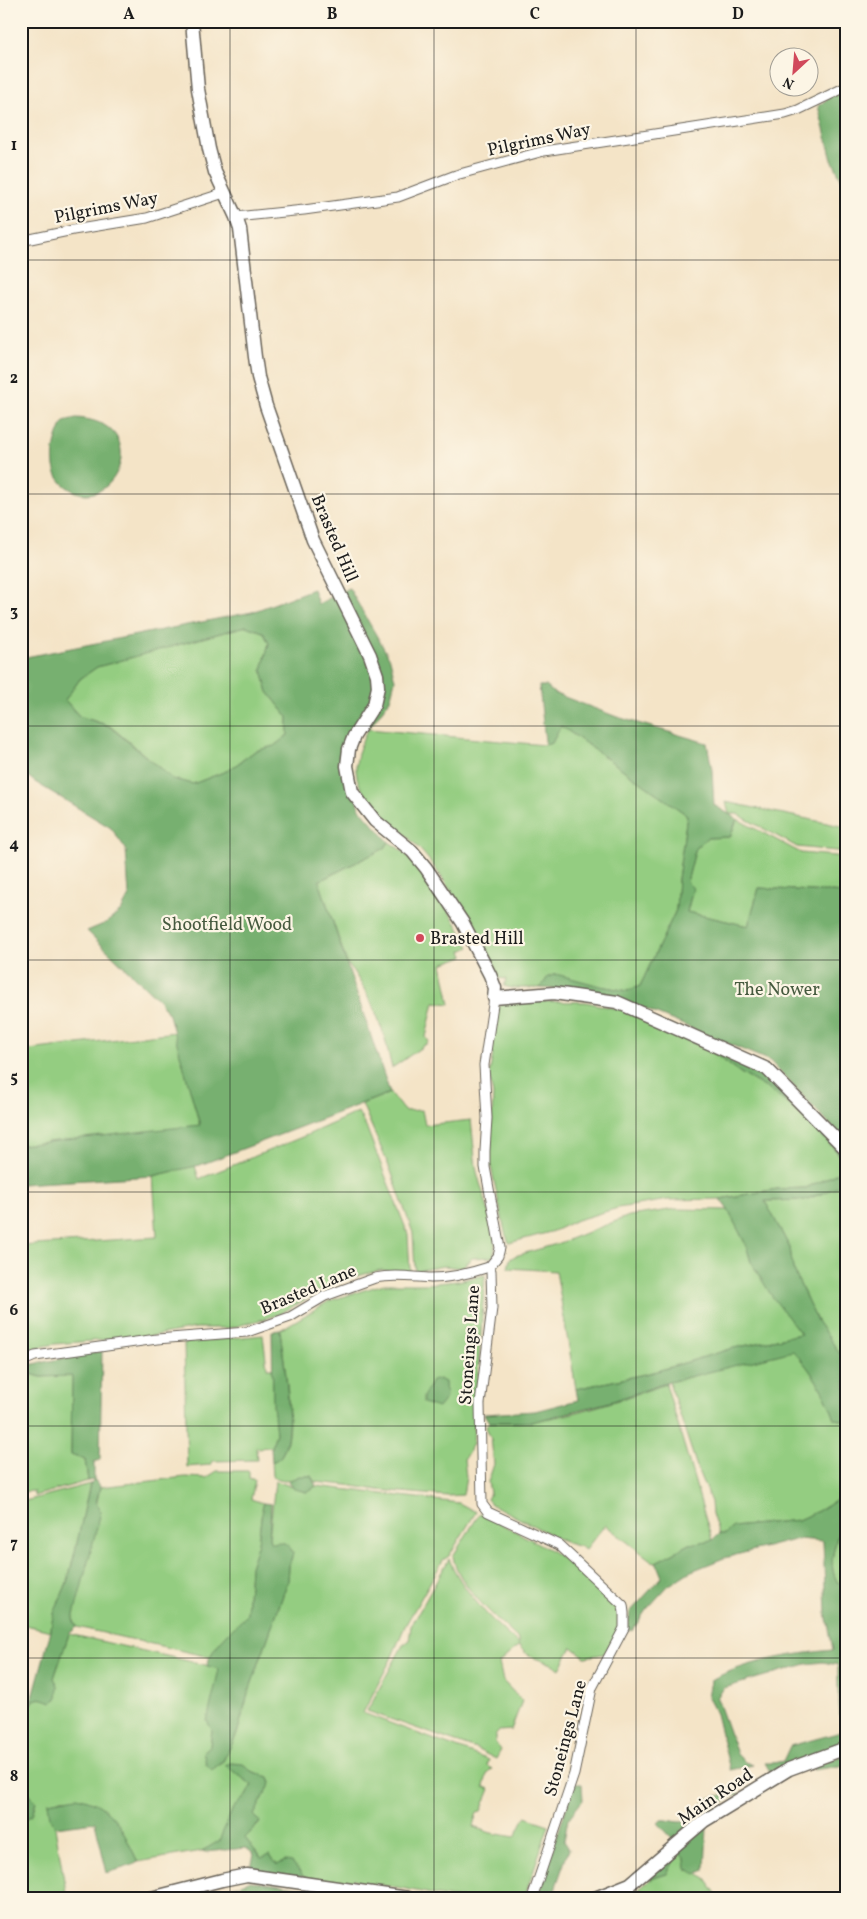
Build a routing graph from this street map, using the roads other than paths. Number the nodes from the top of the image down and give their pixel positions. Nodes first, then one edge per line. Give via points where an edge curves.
1 (192, 21) edge
2 (846, 87) edge
3 (224, 193) junction
4 (236, 217) junction
5 (21, 241) edge
6 (494, 998) junction
7 (846, 1149) edge
8 (500, 1248) joint
9 (489, 1267) junction
10 (21, 1362) edge
11 (846, 1748) edge
12 (630, 1884) junction
13 (152, 1898) edge
14 (408, 1898) edge
15 (532, 1898) edge
16 (595, 1898) edge
17 (629, 1898) edge

1 - 3 street, Brasted Hill via 198,89 209,149
2 - 4 street, Pilgrims Way via 785,114 544,151 456,175 398,197
3 - 4 street, Brasted Hill
3 - 5 street, Pilgrims Way via 147,218
4 - 6 street, Brasted Hill via 258,377 266,406 313,540 377,675 374,705 349,749 347,766 352,792 375,821 412,851 426,868 463,922 490,975 495,988
6 - 7 street via 554,993 616,1002 767,1068
6 - 8 street, Brasted Hill via 484,1065 485,1167
8 - 9 street, Stoneings Lane
9 - 10 street, Brasted Lane via 477,1272 434,1278 375,1278 325,1296 290,1317 247,1332 148,1340 35,1356
9 - 15 street, Stoneings Lane via 492,1308 480,1404 482,1504 488,1512 559,1545 623,1605 624,1613 624,1628 592,1688 574,1774
11 - 12 street, Main Road via 789,1769 704,1821
12 - 16 street, Main Road
12 - 17 street
13 - 14 street via 247,1875

